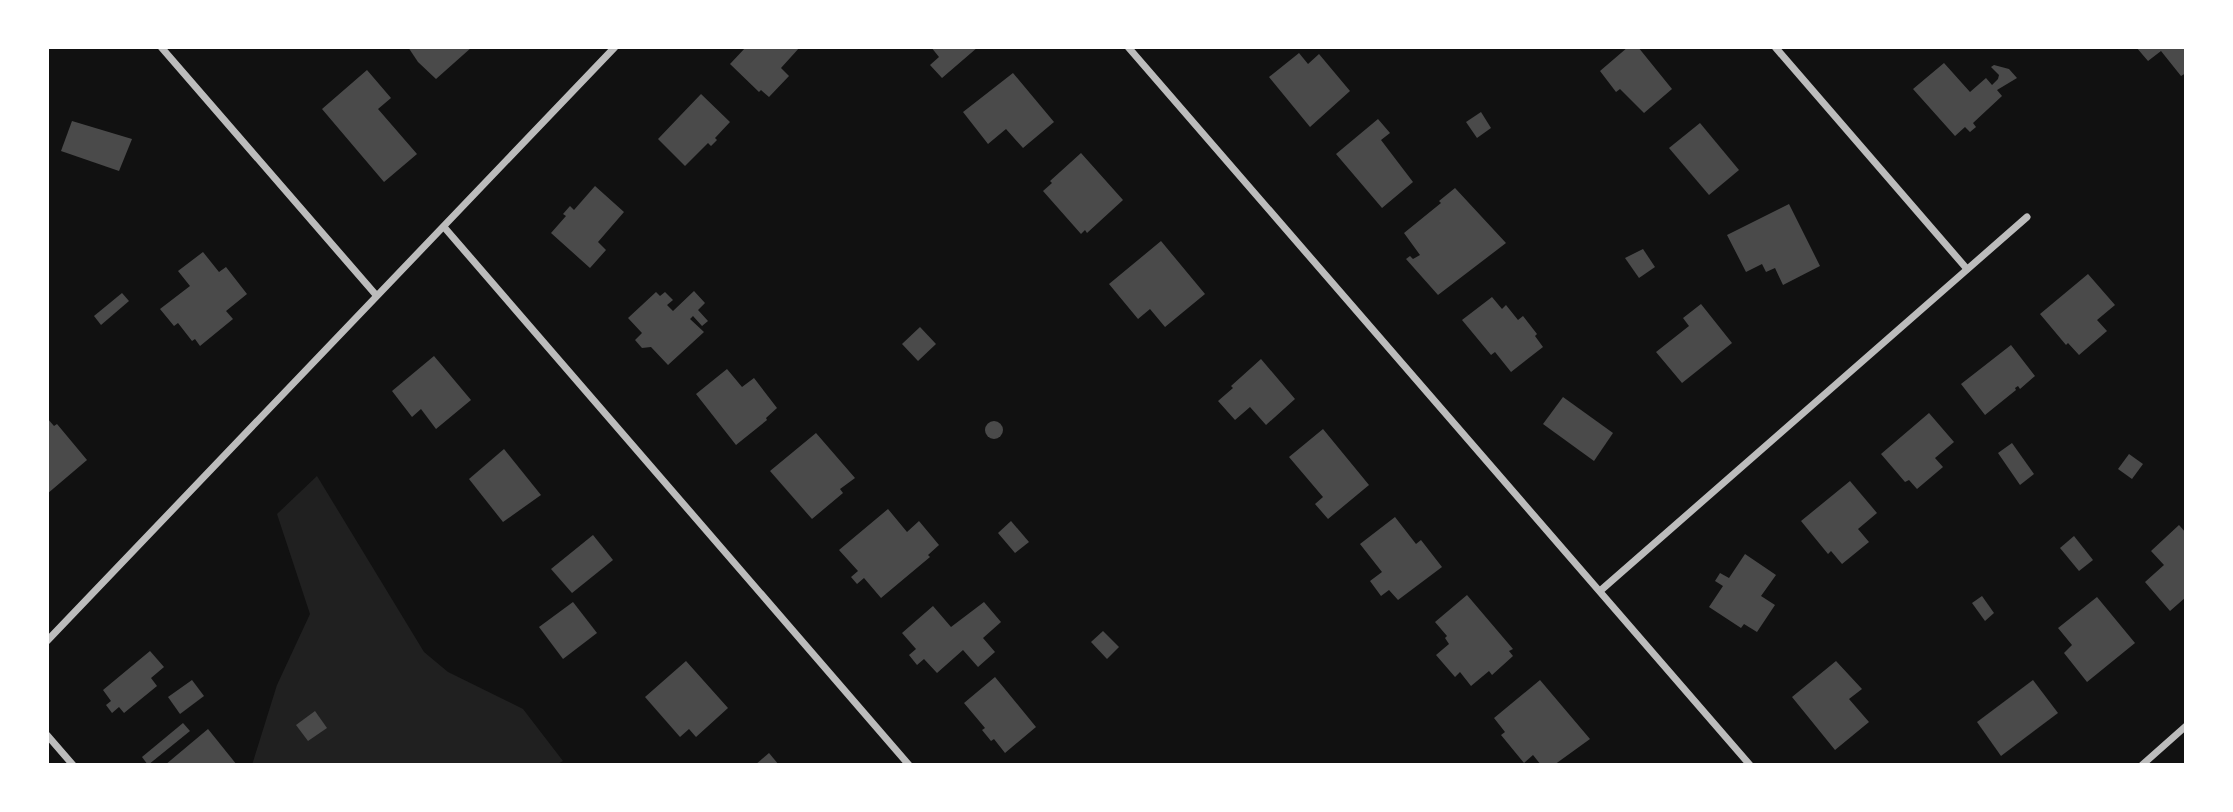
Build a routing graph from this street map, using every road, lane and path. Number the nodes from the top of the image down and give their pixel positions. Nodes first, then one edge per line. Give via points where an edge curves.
1 (161, 47) edge
2 (615, 47) edge
3 (1128, 47) edge
4 (1775, 47) edge
5 (2027, 217) dead end
6 (444, 227) junction
7 (1966, 269) junction
8 (376, 295) junction
9 (1600, 591) junction
10 (47, 641) edge
11 (2186, 726) edge
12 (47, 735) edge
13 (73, 765) edge
14 (909, 765) edge
15 (1750, 765) edge
16 (2142, 765) edge

1 - 8 street
2 - 6 street
3 - 9 street
4 - 7 street
5 - 7 street
6 - 8 street
6 - 14 street
7 - 9 street
8 - 10 street
9 - 15 street
11 - 16 street
12 - 13 street

